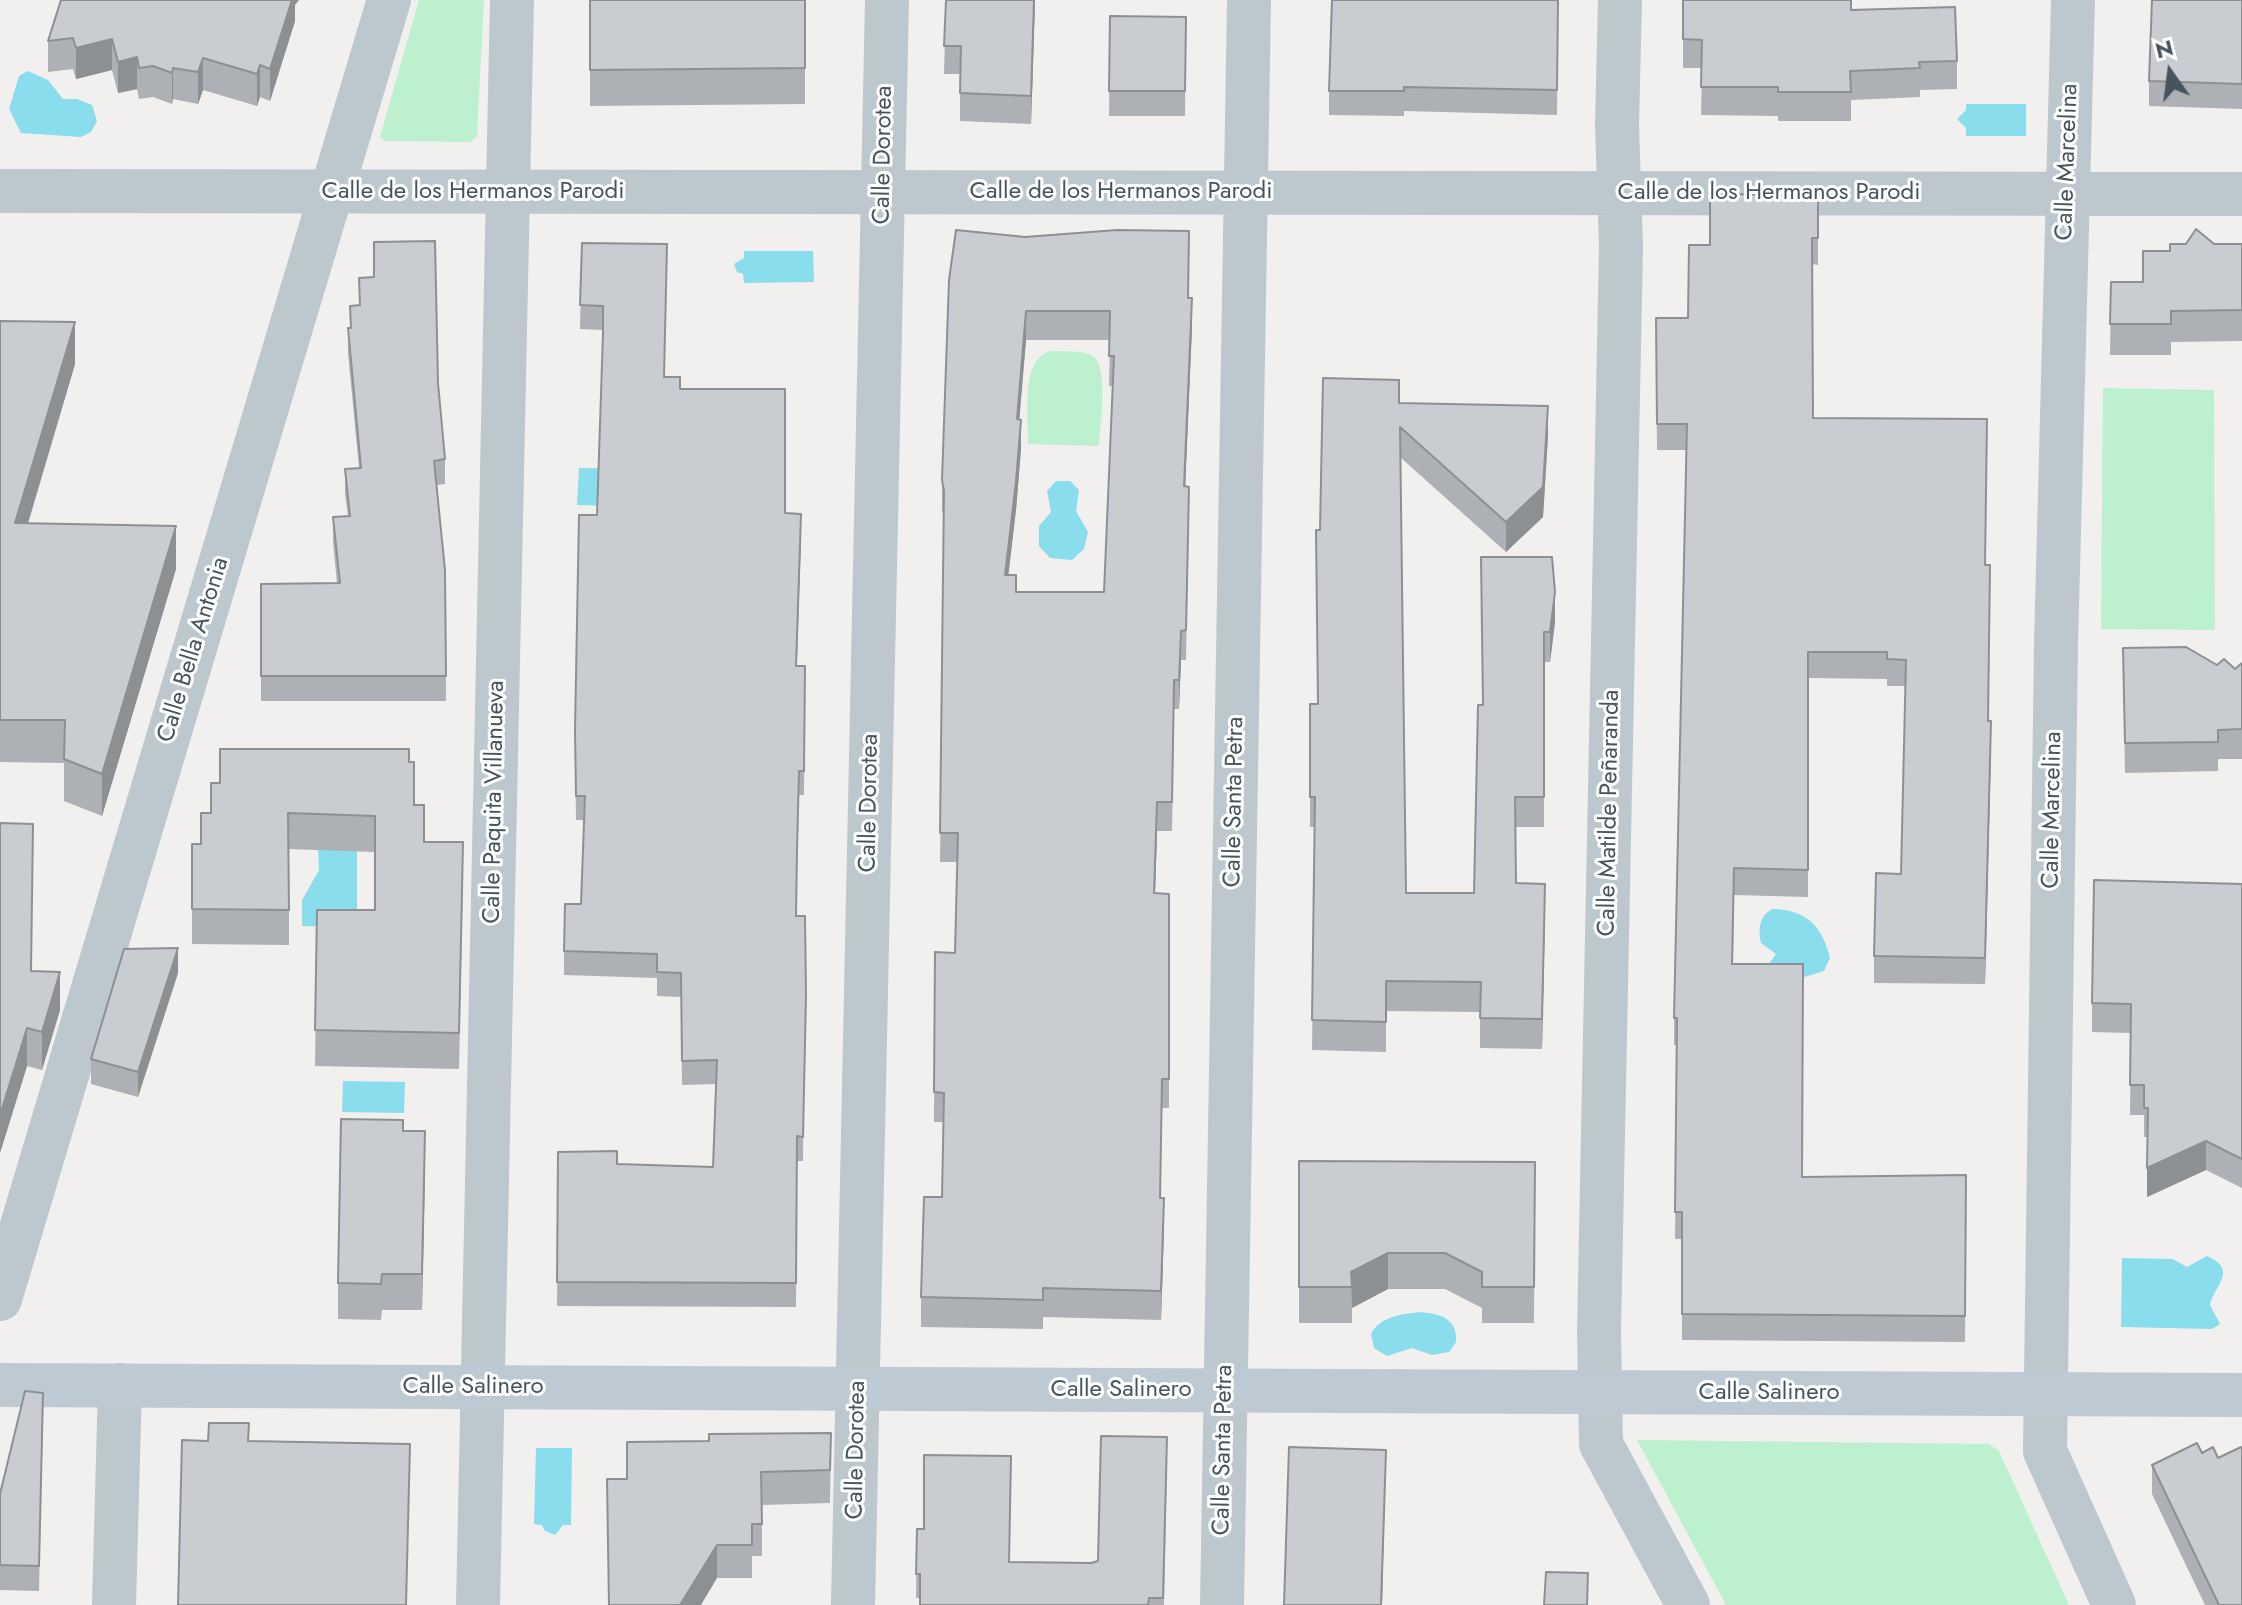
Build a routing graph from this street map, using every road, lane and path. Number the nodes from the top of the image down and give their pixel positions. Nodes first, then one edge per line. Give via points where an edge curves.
1 (389, 0) edge
2 (512, 0) edge
3 (887, 0) edge
4 (1249, 0) edge
5 (1620, 0) edge
6 (2073, 0) edge
7 (0, 191) edge
8 (331, 191) junction
9 (507, 192) junction
10 (883, 192) junction
11 (1245, 193) junction
12 (1619, 193) junction
13 (2067, 194) junction
14 (2242, 194) edge
15 (0, 1299) edge
16 (0, 1385) edge
17 (120, 1385) junction
18 (484, 1387) junction
19 (858, 1389) junction
20 (1226, 1391) junction
21 (1600, 1392) junction
22 (2044, 1394) junction
23 (2242, 1395) edge
24 (114, 1605) edge
25 (478, 1605) edge
26 (853, 1605) edge
27 (1222, 1605) edge
28 (1688, 1605) edge
29 (2114, 1605) edge

1 - 8 street, Calle Bella Antonia
2 - 9 street, Calle Paquita Villanueva
3 - 10 street, Calle Dorotea
4 - 11 street, Calle Santa Petra
5 - 12 street, Calle Matilde Peñaranda
6 - 13 street, Calle Marcelina
7 - 8 street, Calle de los Hermanos Parodi
8 - 9 street, Calle de los Hermanos Parodi
8 - 15 street, Calle Bella Antonia
9 - 10 street, Calle de los Hermanos Parodi
9 - 18 street, Calle Paquita Villanueva
10 - 11 street, Calle de los Hermanos Parodi
10 - 19 street, Calle Dorotea
11 - 12 street, Calle de los Hermanos Parodi
11 - 20 street, Calle Santa Petra
12 - 13 street, Calle de los Hermanos Parodi
12 - 21 street, Calle Matilde Peñaranda
13 - 14 street, Calle de los Hermanos Parodi
13 - 22 street, Calle Marcelina
16 - 17 main road, Calle Salinero
17 - 18 main road, Calle Salinero
17 - 24 street
18 - 19 main road, Calle Salinero
18 - 25 street, Calle Paquita Villanueva
19 - 20 main road, Calle Salinero
19 - 26 street, Calle Dorotea
20 - 21 main road, Calle Salinero
20 - 27 street, Calle Santa Petra
21 - 22 main road, Calle Salinero
21 - 28 street, Calle Matilde Peñaranda via 1601,1444
22 - 23 main road, Calle Salinero
22 - 29 street, Calle Marcelina via 2045,1451

